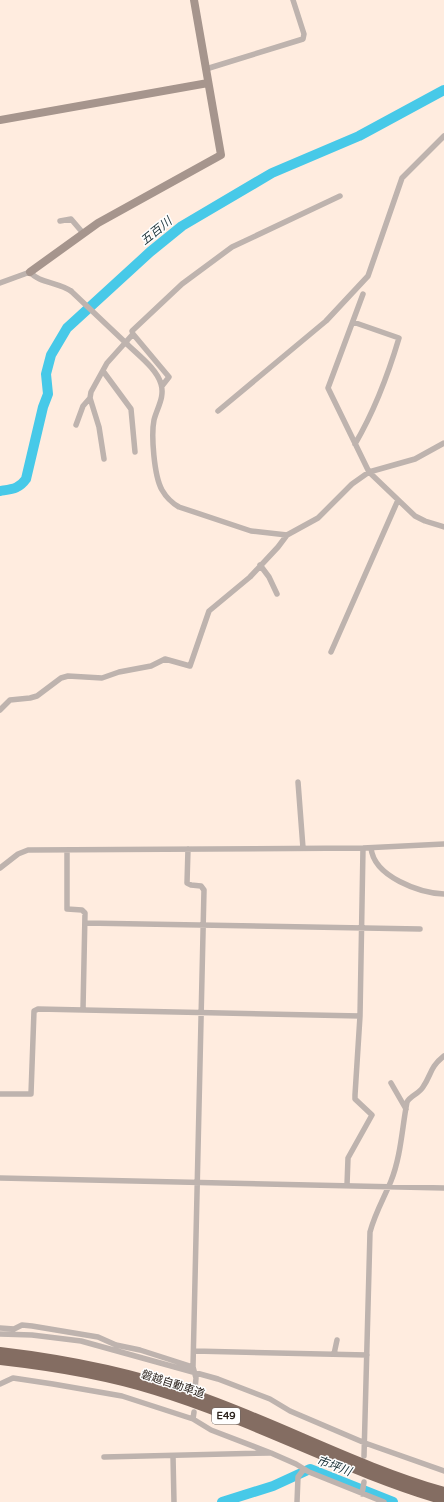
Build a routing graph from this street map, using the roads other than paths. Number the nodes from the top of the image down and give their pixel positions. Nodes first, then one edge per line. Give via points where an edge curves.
1 (194, 0) edge
2 (293, 0) edge
3 (206, 69) junction
4 (208, 83) junction
5 (0, 120) edge
6 (444, 136) edge
7 (340, 196) dead end
8 (60, 221) dead end
9 (83, 233) junction
10 (30, 272) junction
11 (0, 283) edge
12 (363, 294) dead end
13 (353, 322) junction
14 (133, 334) junction
15 (103, 371) junction
16 (162, 386) junction
17 (90, 398) junction
18 (218, 411) dead end
19 (76, 425) dead end
20 (444, 443) edge
21 (355, 444) junction
22 (135, 452) dead end
23 (104, 459) dead end
24 (369, 472) junction
25 (398, 500) junction
26 (444, 527) edge
27 (287, 535) junction
28 (260, 565) junction
29 (277, 594) dead end
30 (331, 652) dead end
31 (0, 710) edge
32 (298, 782) dead end
33 (444, 844) edge
34 (303, 848) junction
35 (363, 848) junction
36 (371, 848) junction
37 (188, 849) junction
38 (67, 850) junction
39 (0, 868) edge
40 (444, 894) edge
41 (85, 923) junction
42 (203, 926) junction
43 (362, 928) junction
44 (420, 929) dead end
45 (83, 1010) junction
46 (201, 1012) junction
47 (360, 1016) junction
48 (444, 1056) edge
49 (391, 1083) dead end
50 (0, 1094) edge
51 (406, 1109) junction
52 (0, 1178) edge
53 (198, 1182) junction
54 (347, 1185) junction
55 (387, 1188) junction
56 (444, 1188) edge
57 (0, 1328) edge
58 (0, 1334) edge
59 (337, 1340) dead end
60 (194, 1351) junction
61 (0, 1352) edge
62 (334, 1354) junction
63 (367, 1355) junction
64 (0, 1360) edge
65 (193, 1367) junction
66 (195, 1374) junction
67 (0, 1384) edge
68 (195, 1389) dead end
69 (194, 1412) dead end
70 (193, 1419) junction
71 (365, 1443) junction
72 (271, 1453) junction
73 (173, 1456) junction
74 (364, 1456) dead end
75 (104, 1457) dead end
76 (304, 1469) junction
77 (444, 1471) edge
78 (364, 1482) dead end
79 (444, 1492) edge
80 (362, 1494) junction
81 (444, 1500) edge
82 (174, 1502) edge
83 (297, 1502) edge
84 (384, 1502) edge

1 - 3 street
2 - 3 street via 304,34 303,39
3 - 4 street
4 - 5 street
4 - 9 street via 221,155
6 - 18 street via 402,178 368,276 326,321
7 - 14 street via 260,233 218,256 182,284 132,331
8 - 9 street via 71,219
9 - 10 street
10 - 11 street
10 - 16 street, bridge via 37,279 62,285 71,291 153,370
12 - 13 street
13 - 21 street via 328,388 350,429
13 - 21 street via 399,338 370,419
14 - 15 street
14 - 16 street via 168,377
15 - 17 street
15 - 22 street via 132,409
16 - 27 street via 162,395 154,420 153,443 160,485 168,498 192,513 252,531
17 - 19 street via 82,406
17 - 23 street via 99,427
20 - 24 street via 415,459
21 - 24 street
24 - 25 street
24 - 27 street via 352,484 318,518
25 - 26 street via 419,518
25 - 30 street
27 - 28 street
28 - 29 street
28 - 31 street via 250,577 209,611 190,666 165,659 151,666 102,678 68,676 57,680 37,696 10,700
32 - 34 street
33 - 36 street
34 - 35 street
34 - 37 street
35 - 36 street
35 - 43 street
36 - 40 street via 378,864 400,882 424,891
37 - 38 street
37 - 42 street via 187,883 201,886 204,890
38 - 39 street via 25,850
38 - 41 street via 67,909 84,910
41 - 42 street
41 - 45 street
42 - 43 street
42 - 46 street
43 - 44 street
43 - 47 street
45 - 46 street
45 - 50 street via 34,1011 31,1094
46 - 47 street
46 - 53 street
47 - 54 street via 355,1099 372,1115 348,1158
48 - 51 street via 432,1068 423,1088 409,1098
49 - 51 street
51 - 55 street via 400,1147
52 - 53 street
53 - 54 street
53 - 60 street
54 - 55 street
55 - 56 street
55 - 63 street via 374,1216 370,1232
57 - 65 street via 17,1328 24,1325 98,1337 116,1345
58 - 66 street via 81,1341
59 - 62 street
60 - 62 street
60 - 65 street
61 - 79 highway, 磐越自動車道 / E49 via 73,1362 155,1382 199,1396 395,1476
62 - 63 street
63 - 71 street
64 - 81 highway, 磐越自動車道 / E49 via 72,1369 155,1390 247,1424 393,1484
65 - 66 street
66 - 68 street
66 - 71 street via 218,1379 270,1399 290,1411
67 - 70 street via 13,1378 99,1391
69 - 70 street
70 - 72 street via 211,1430
71 - 74 street
71 - 77 street
72 - 73 street
72 - 76 street
73 - 75 street
73 - 82 street
76 - 80 street
76 - 83 street via 298,1477
78 - 80 street
80 - 84 street

